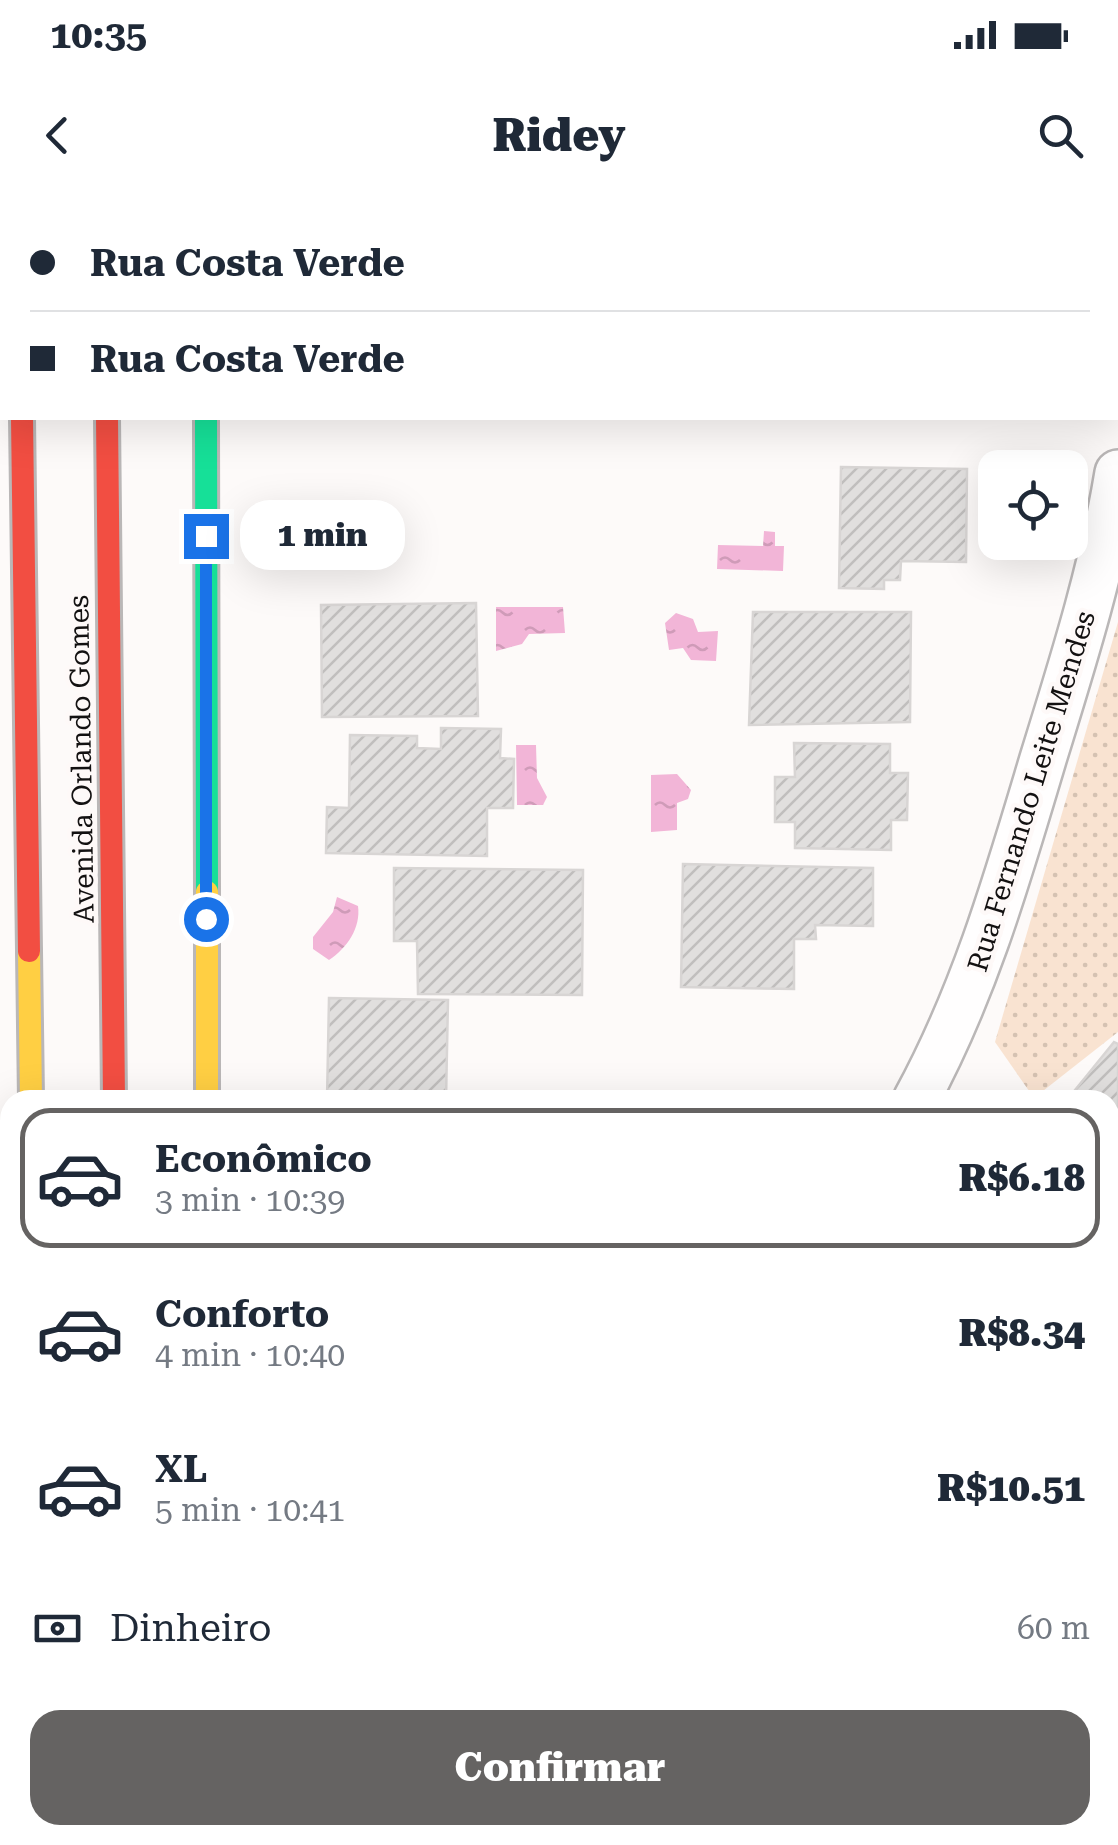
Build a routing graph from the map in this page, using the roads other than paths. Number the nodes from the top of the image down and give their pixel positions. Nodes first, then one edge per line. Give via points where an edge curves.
1 (22, 420) edge
2 (107, 420) edge
3 (206, 420) edge
4 (1118, 473) edge
5 (1114, 528) edge
6 (28, 788) junction
7 (0, 791) edge
8 (30, 1090) edge
9 (114, 1090) edge
10 (207, 1090) edge
11 (921, 1090) edge

1 - 6 main road, Avenida Orlando Gomes
2 - 9 main road, Avenida Orlando Gomes
3 - 10 main road
4 - 5 street, Rua Fernando Leite Mendes
5 - 11 street, Rua Fernando Leite Mendes via 995,921
6 - 7 lane
6 - 8 main road, Avenida Orlando Gomes

